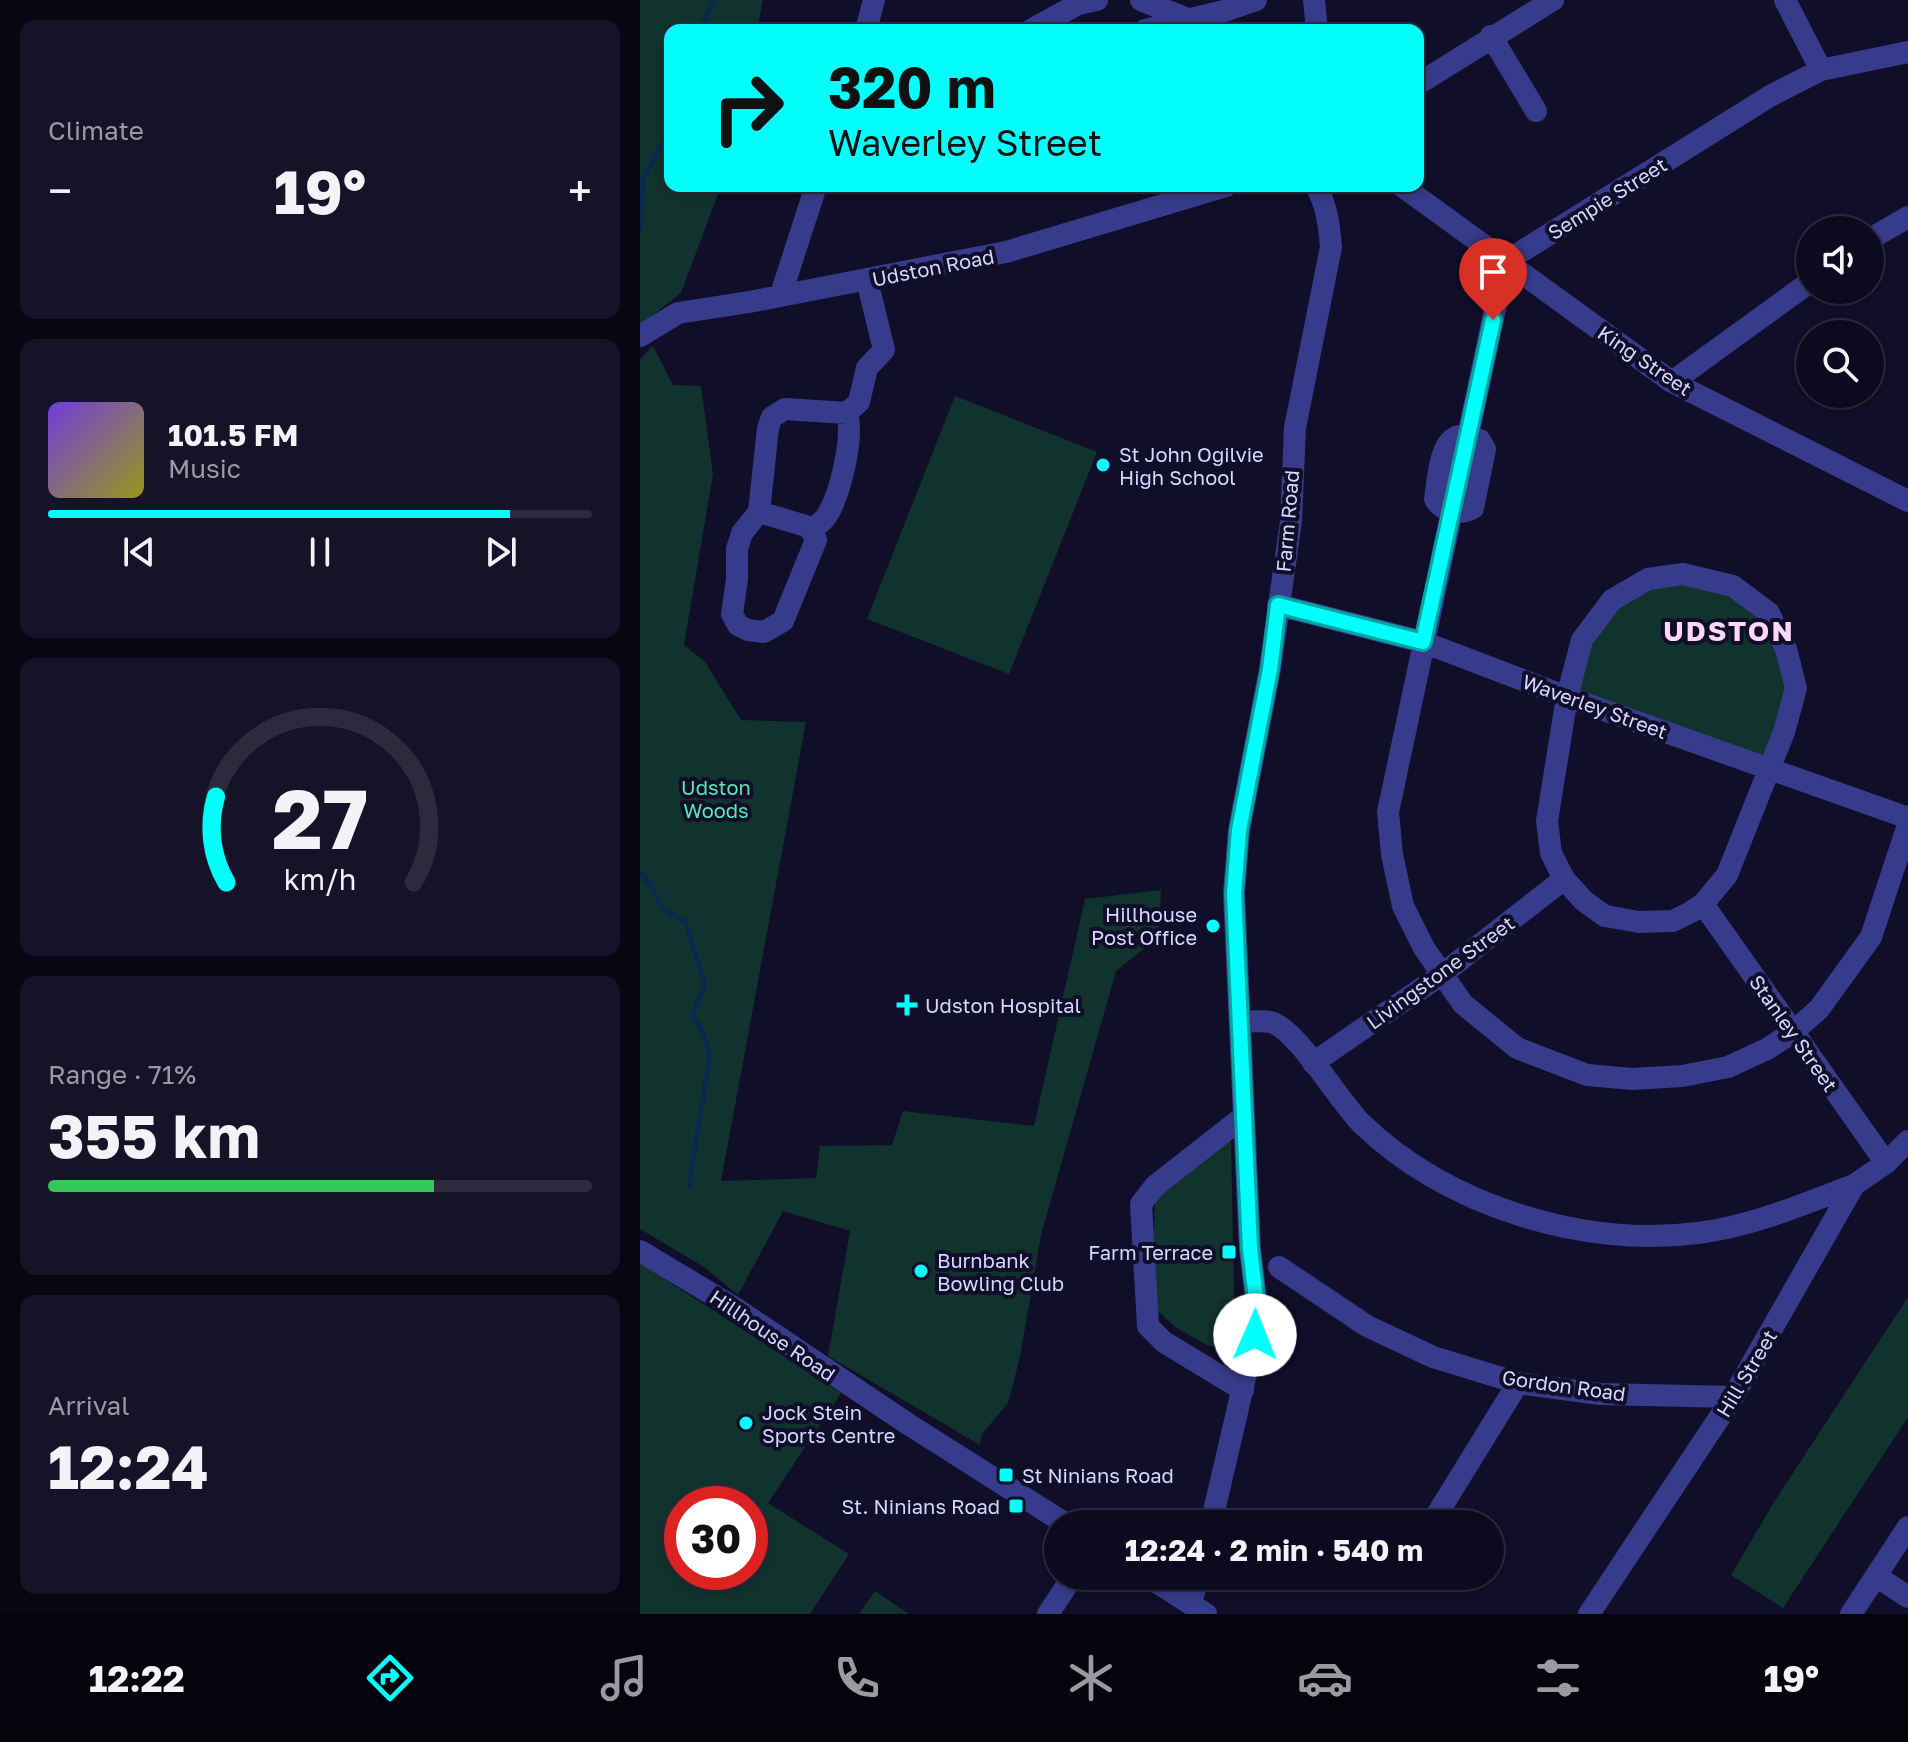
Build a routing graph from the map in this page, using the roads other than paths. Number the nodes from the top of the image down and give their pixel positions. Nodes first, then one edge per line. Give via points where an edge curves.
1 (874, 0) edge
2 (1097, 0) edge
3 (1141, 0) edge
4 (1256, 0) edge
5 (1314, 0) edge
6 (1553, 0) edge
7 (1785, 0) edge
8 (1185, 18) junction
9 (868, 24) edge
10 (1042, 24) edge
11 (1165, 24) edge
12 (1316, 24) edge
13 (1491, 36) junction
14 (1908, 52) edge
15 (1821, 70) junction
16 (1424, 80) edge
17 (1536, 111) dead end
18 (814, 192) edge
19 (1206, 192) edge
20 (1320, 192) edge
21 (1410, 192) edge
22 (1908, 217) edge
23 (1884, 231) edge
24 (1505, 262) junction
25 (867, 280) junction
26 (1796, 292) edge
27 (781, 294) junction
28 (640, 336) edge
29 (1672, 382) junction
30 (847, 413) junction
31 (1908, 501) edge
32 (759, 512) junction
33 (812, 531) junction
34 (1278, 605) junction
35 (1423, 642) junction
36 (1567, 697) junction
37 (1771, 768) junction
38 (1908, 818) edge
39 (1908, 825) edge
40 (1564, 879) junction
41 (1703, 904) junction
42 (1441, 975) junction
43 (1240, 1022) junction
44 (1793, 1032) junction
45 (1313, 1063) junction
46 (1243, 1117) junction
47 (1908, 1141) edge
48 (1886, 1163) junction
49 (1854, 1185) junction
50 (640, 1251) edge
51 (1279, 1267) dead end
52 (1518, 1383) junction
53 (1243, 1390) junction
54 (1733, 1397) junction
55 (1044, 1510) edge
56 (1214, 1510) edge
57 (1440, 1510) edge
58 (1908, 1527) edge
59 (1876, 1576) junction
60 (1064, 1590) edge
61 (1169, 1590) edge
62 (1908, 1597) edge
63 (1198, 1609) edge
64 (1048, 1614) edge
65 (1589, 1614) edge
66 (1851, 1614) edge

1 - 9 street
2 - 10 street
3 - 8 street
4 - 8 street
5 - 12 street
6 - 13 street
7 - 15 street
8 - 11 street
13 - 16 street
13 - 17 street
14 - 15 street, Sempie Street
15 - 24 street, Sempie Street via 1770,96
18 - 27 street
19 - 25 street, Udston Road via 1006,252
20 - 34 street, Farm Road via 1331,247 1295,428 1291,521
21 - 24 street, King Street
22 - 23 street
24 - 29 street, King Street
24 - 35 street
25 - 27 street, Udston Road
25 - 30 street via 884,350 867,368 859,402
26 - 29 street
27 - 28 street, Udston Road via 678,313
29 - 31 street, King Street
30 - 32 street via 785,409 772,417
30 - 33 street via 851,429 837,492 825,519
32 - 33 street
32 - 33 street via 737,549 732,614 748,630 764,632 783,621 816,540
34 - 35 street, Waverley Street
34 - 43 street, Farm Road via 1236,862
35 - 36 street, Waverley Street
35 - 42 street via 1388,812 1403,906
36 - 37 street, Waverley Street
36 - 37 street via 1582,640 1612,600 1648,579 1683,574 1733,586 1769,613 1796,688
36 - 40 street via 1547,821 1551,853
37 - 38 street, Waverley Street
37 - 41 street via 1727,875
39 - 44 street via 1871,937 1819,1009
40 - 41 street via 1605,916 1673,921
40 - 42 street, Livingstone Street
41 - 44 street, Stanley Street
42 - 44 street via 1463,1004 1517,1048 1587,1075 1632,1079 1728,1067
42 - 45 street, Livingstone Street
43 - 45 street via 1272,1022 1289,1031
43 - 46 street, Farm Road
44 - 48 street, Stanley Street
45 - 49 street via 1362,1124 1421,1171 1538,1221 1624,1235 1697,1233 1751,1223
46 - 53 street, Farm Road via 1256,1299 1255,1335
46 - 53 street via 1155,1186 1141,1204 1148,1326 1164,1342
47 - 48 street, Hill Street
48 - 49 street, Hill Street
49 - 54 street, Hill Street
50 - 55 street, Hillhouse Road
51 - 52 street, Gordon Road via 1367,1326 1433,1357
52 - 54 street, Gordon Road via 1600,1394
52 - 57 street
53 - 56 street, Farm Road
54 - 65 street, Hill Street
58 - 59 street
59 - 62 street
59 - 66 street
60 - 64 street
61 - 63 street

